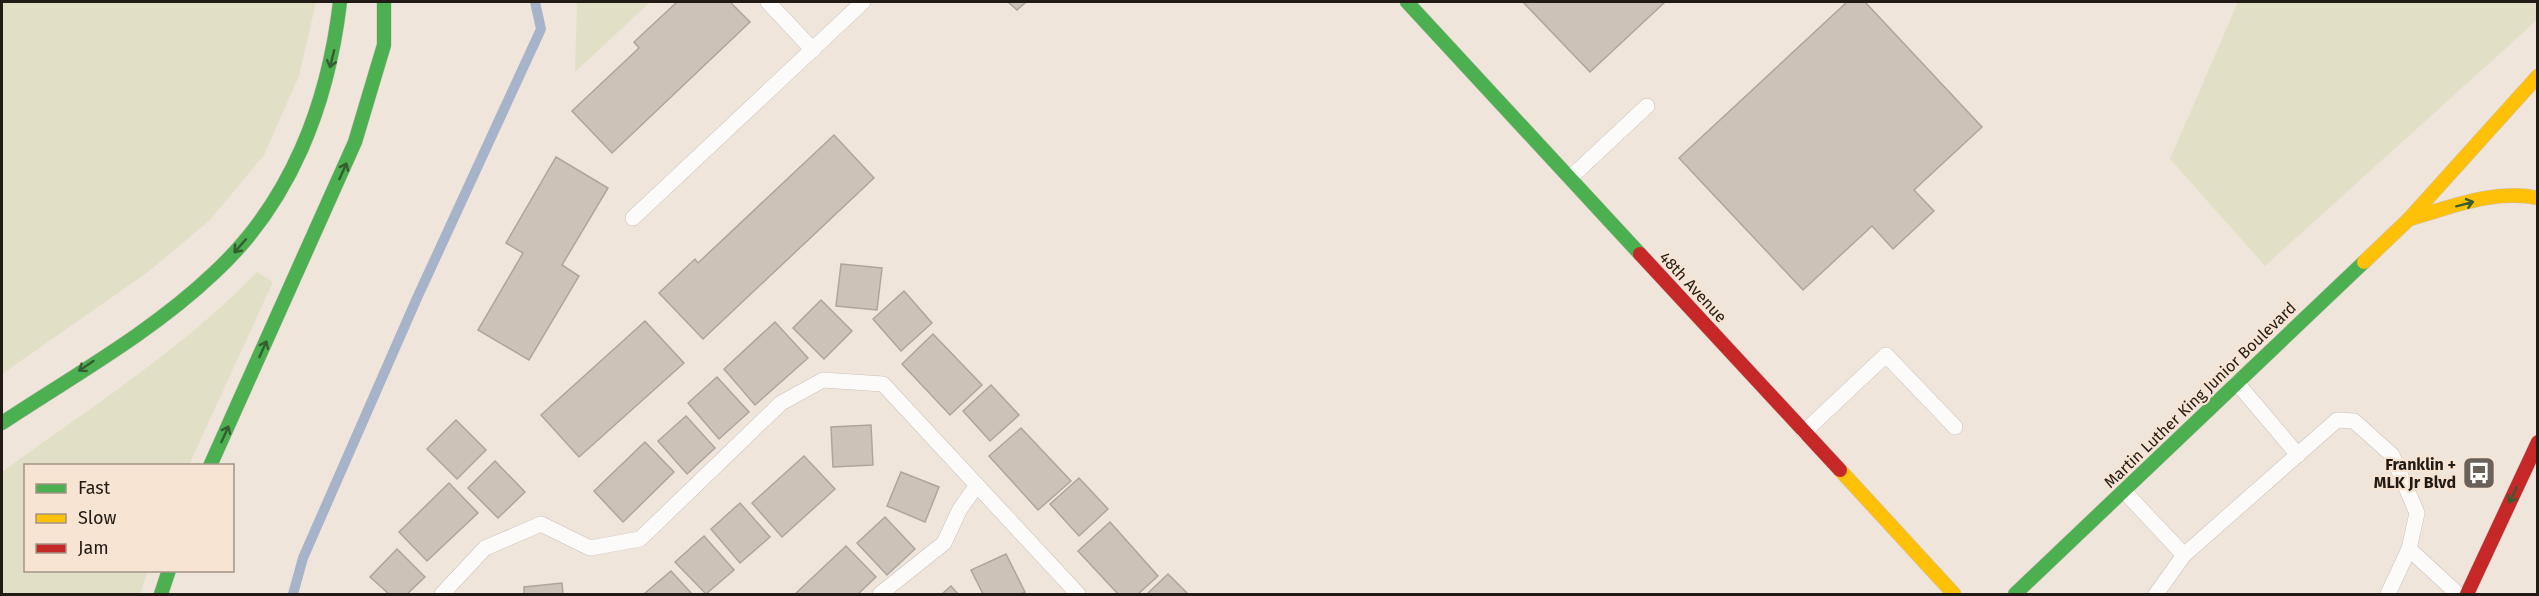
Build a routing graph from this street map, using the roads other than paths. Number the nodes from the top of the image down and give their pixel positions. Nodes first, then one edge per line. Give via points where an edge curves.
1 (340, 2) edge
2 (384, 2) edge
3 (768, 2) edge
4 (863, 2) edge
5 (1407, 2) edge
6 (813, 50) junction
7 (2538, 76) edge
8 (1647, 106) dead end
9 (1570, 178) junction
10 (2538, 198) edge
11 (633, 218) dead end
12 (2409, 219) junction
13 (2237, 382) junction
14 (2, 423) edge
15 (1955, 427) dead end
16 (1804, 432) junction
17 (2538, 442) edge
18 (2298, 455) junction
19 (210, 464) edge
20 (977, 485) junction
21 (2124, 491) junction
22 (2409, 549) junction
23 (2184, 555) junction
24 (168, 572) edge
25 (161, 594) edge
26 (442, 594) edge
27 (880, 594) edge
28 (1078, 594) edge
29 (1954, 594) edge
30 (2015, 594) edge
31 (2156, 594) edge
32 (2388, 594) edge
33 (2458, 594) edge
34 (2467, 594) edge

1 -> 14 main road via 336,44 320,110 303,153 281,193 240,248 207,280 152,321
19 -> 2 main road via 355,142 384,45
3 - 6 lane
4 - 6 lane
5 - 9 main road, 48th Avenue
6 - 11 lane
7 - 12 main road, Martin Luther King Junior Boulevard
8 - 9 lane
9 - 16 main road, 48th Avenue
12 -> 10 main road, Martin Luther King Junior Boulevard via 2499,194 2524,193
12 - 13 main road, Martin Luther King Junior Boulevard
13 - 18 lane
13 - 21 main road, Martin Luther King Junior Boulevard
15 - 16 lane via 1886,355
16 - 29 main road, 48th Avenue
17 -> 34 main road
18 - 22 lane via 2337,420 2354,421 2392,455 2409,494 2417,513
18 - 23 lane
20 - 26 lane via 883,384 823,380 781,403 640,539 590,548 541,524 485,548
20 - 27 lane via 944,543
20 - 28 lane
21 - 23 lane
21 - 30 main road, Martin Luther King Junior Boulevard
22 - 32 lane
22 - 33 lane
23 - 31 lane
24 - 25 main road

